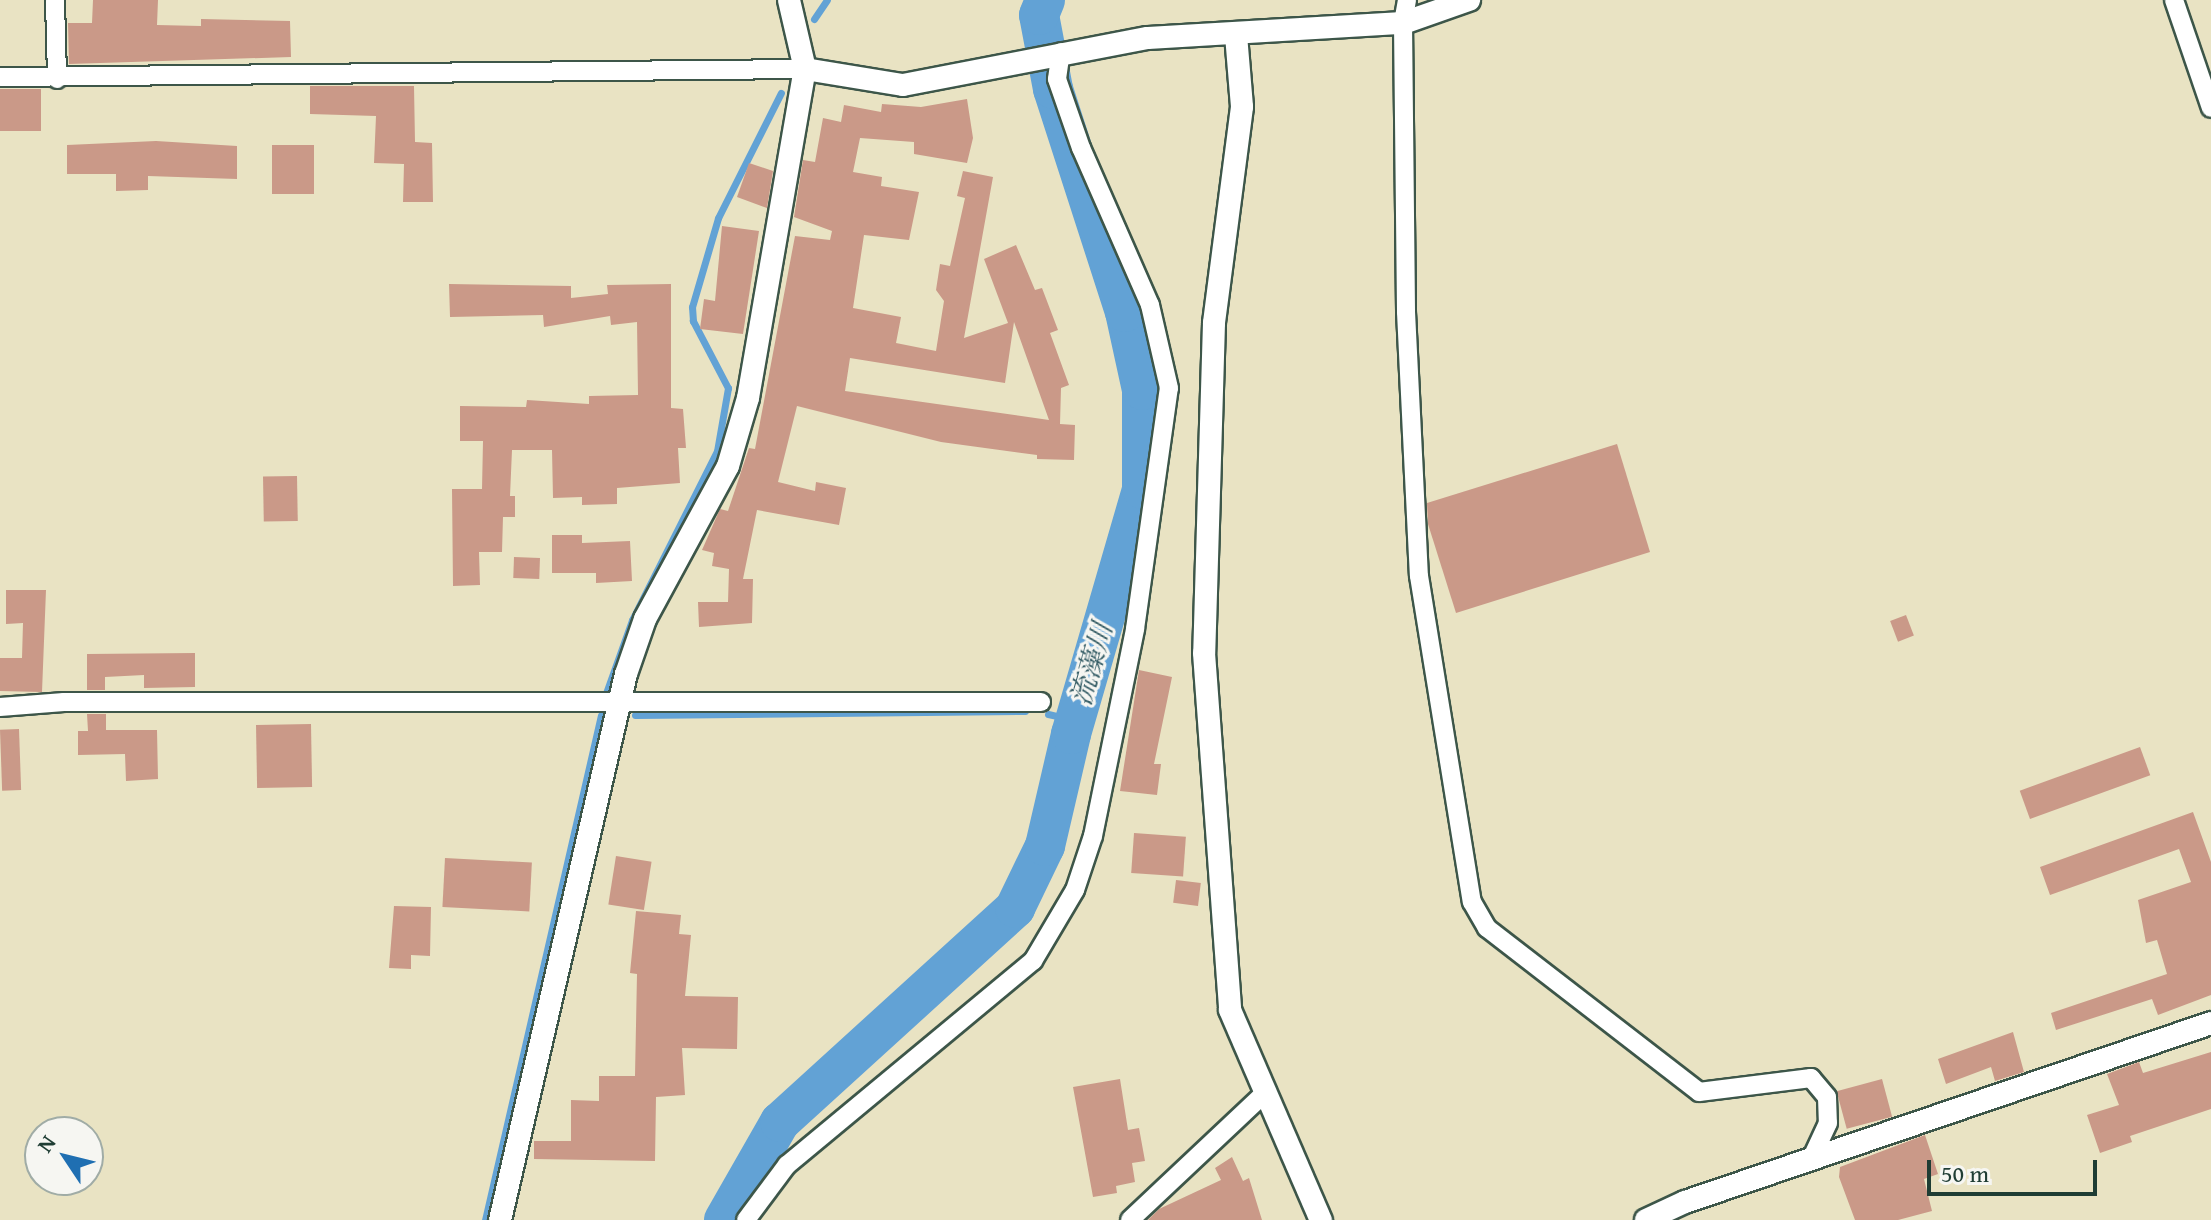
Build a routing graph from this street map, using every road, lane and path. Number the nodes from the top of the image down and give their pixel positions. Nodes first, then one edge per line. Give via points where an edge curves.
1 (55, 0) edge
2 (789, 0) edge
3 (1407, 0) edge
4 (1469, 0) edge
5 (2174, 0) edge
6 (1403, 23) junction
7 (1236, 35) junction
8 (1059, 53) junction
9 (805, 69) junction
10 (0, 77) edge
11 (57, 79) junction
12 (2211, 108) edge
13 (606, 702) junction
14 (1041, 702) dead end
15 (0, 707) edge
16 (2211, 1023) edge
17 (1266, 1092) junction
18 (1812, 1158) junction
19 (500, 1220) edge
20 (746, 1220) edge
21 (1130, 1220) edge
22 (1321, 1220) edge
23 (1646, 1220) edge

1 - 11 street
2 - 9 street
3 - 6 street
4 - 6 street
5 - 12 street
6 - 7 street
6 - 18 street via 1406,312 1419,576 1472,902 1487,928 1699,1092 1811,1078 1827,1097 1828,1123
7 - 8 street via 1148,38
7 - 17 street via 1242,107 1214,323 1204,653 1234,1020
8 - 9 street via 903,85
8 - 20 street via 1057,79 1081,148 1150,305 1169,388 1135,629 1093,836 1075,890 1033,961 787,1165
9 - 11 street
9 - 13 street via 748,398 728,466
10 - 11 street
13 - 14 street
13 - 15 street via 64,702
13 - 19 street
16 - 18 street
17 - 21 street
17 - 22 street
18 - 23 street

